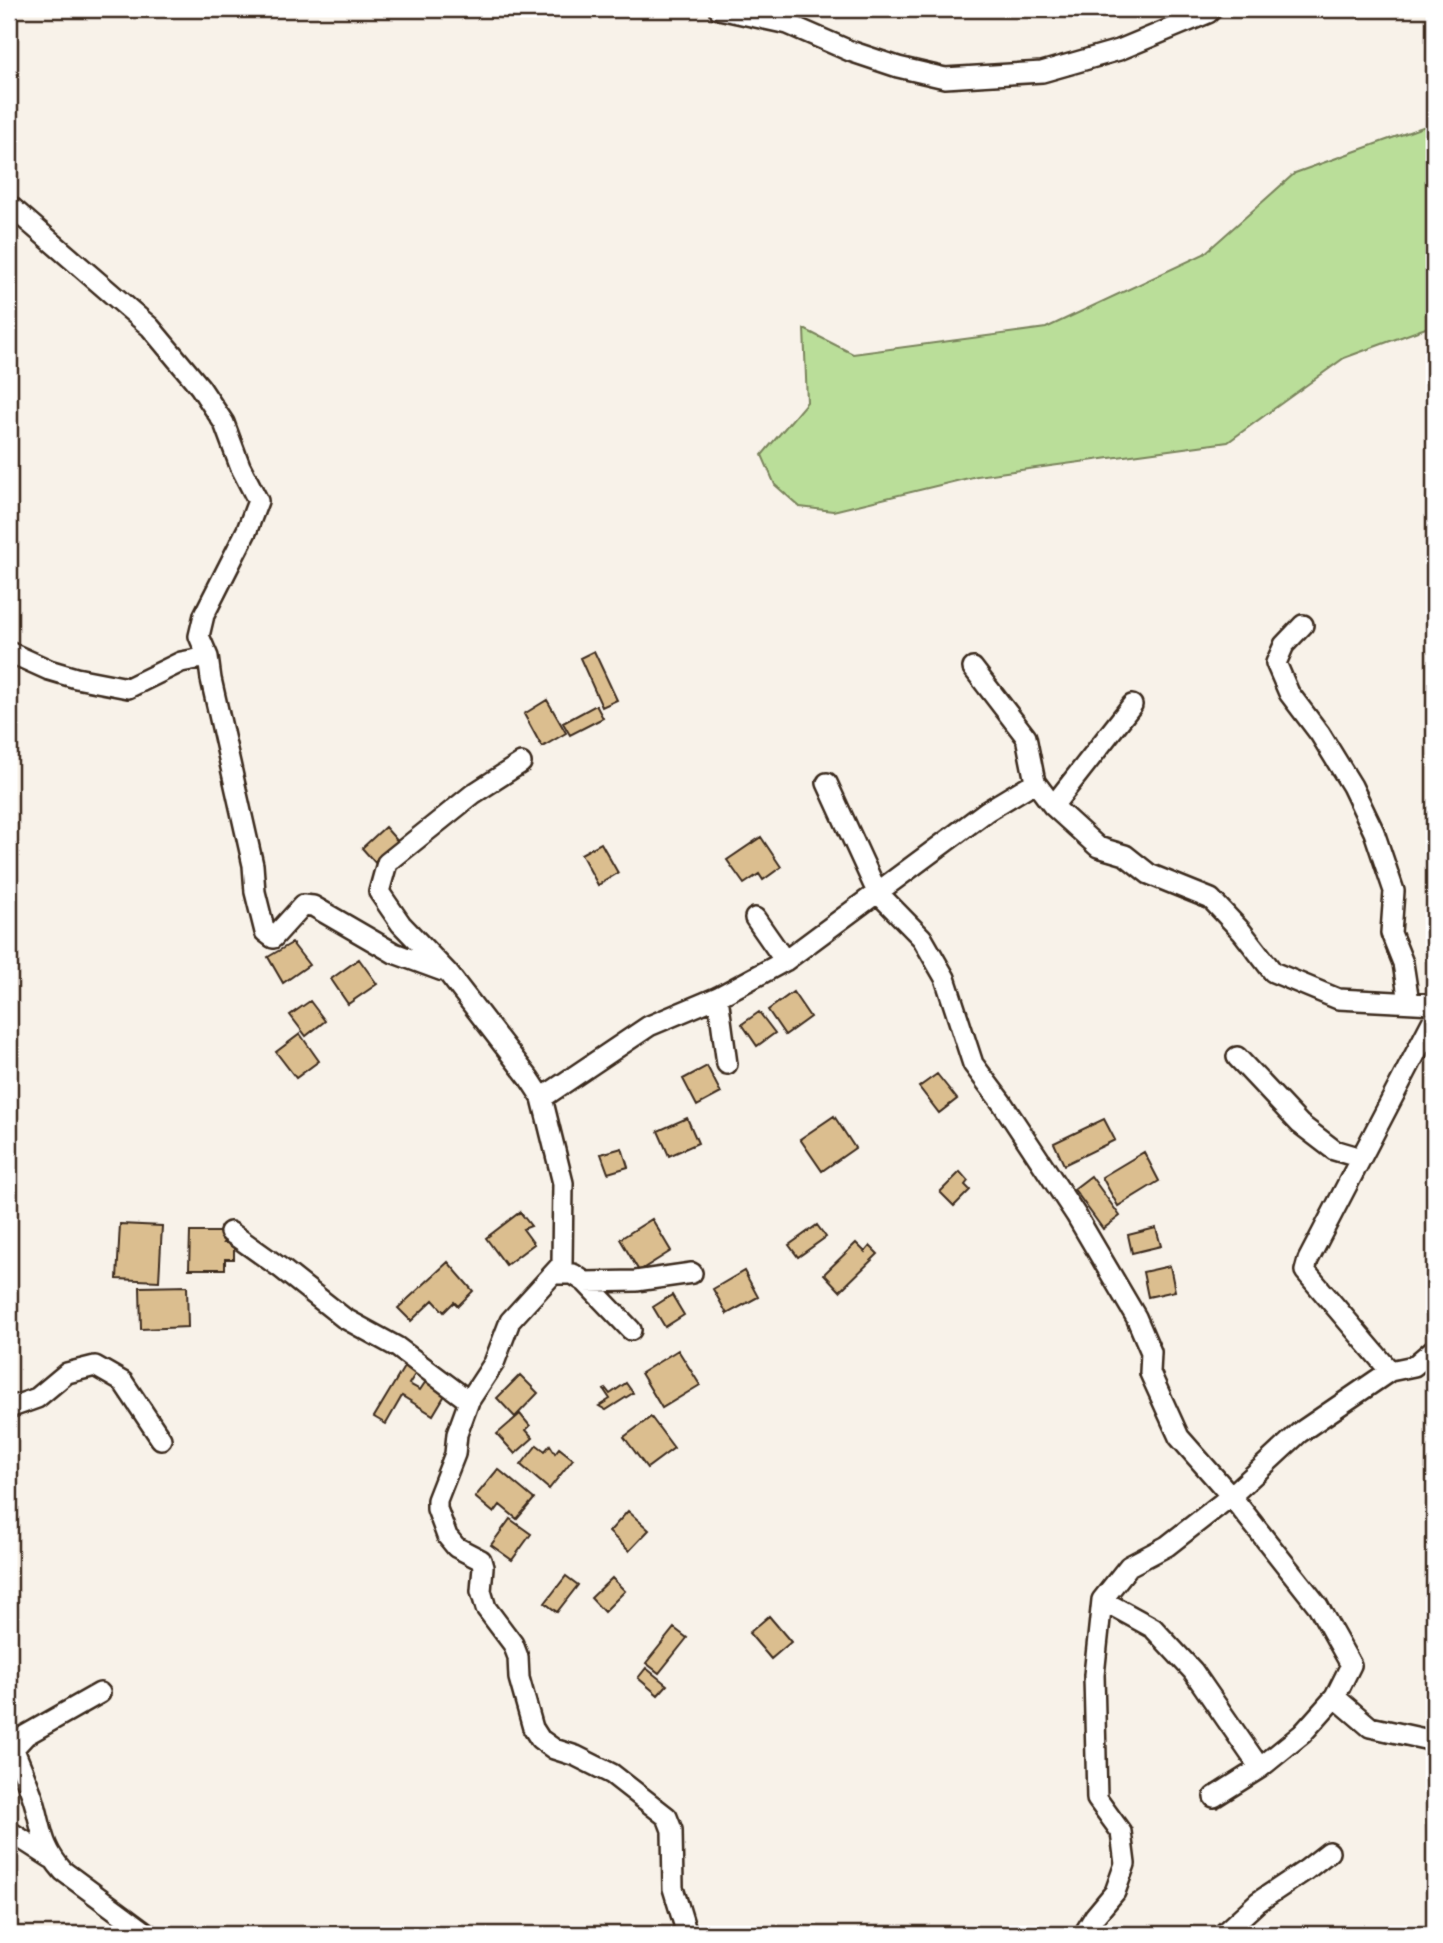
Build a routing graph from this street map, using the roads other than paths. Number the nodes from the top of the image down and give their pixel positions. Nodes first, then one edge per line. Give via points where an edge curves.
1 (719, 9) edge
2 (1212, 9) edge
3 (9, 205) edge
4 (1303, 625) dead end
5 (9, 652) edge
6 (208, 657) junction
7 (974, 668) dead end
8 (1132, 705) dead end
9 (522, 763) dead end
10 (1035, 782) junction
11 (827, 783) dead end
12 (1053, 806) junction
13 (877, 892) junction
14 (754, 918) dead end
15 (785, 961) junction
16 (448, 973) junction
17 (718, 997) junction
18 (1409, 1002) junction
19 (1434, 1004) edge
20 (1434, 1018) edge
21 (1237, 1057) dead end
22 (727, 1064) dead end
23 (541, 1098) junction
24 (1362, 1158) junction
25 (230, 1232) dead end
26 (692, 1273) dead end
27 (553, 1274) junction
28 (584, 1282) junction
29 (631, 1330) dead end
30 (1434, 1349) edge
31 (1390, 1371) junction
32 (469, 1401) junction
33 (9, 1408) edge
34 (161, 1439) dead end
35 (1231, 1496) junction
36 (1102, 1600) junction
37 (100, 1693) dead end
38 (1335, 1697) junction
39 (1434, 1741) edge
40 (11, 1744) edge
41 (1260, 1768) junction
42 (1214, 1797) dead end
43 (9, 1830) edge
44 (1329, 1852) dead end
45 (52, 1859) junction
46 (148, 1934) edge
47 (687, 1934) edge
48 (1084, 1934) edge
49 (1223, 1934) edge

1 - 2 street via 788,24 850,51 946,78 1042,72 1119,50
3 - 6 street via 149,327 225,423 258,501 204,615 199,636
4 - 18 street via 1284,645 1276,663 1289,693 1353,786 1374,832 1394,891 1391,933 1403,963
5 - 6 street via 49,670 128,688 181,662
6 - 16 street via 265,932 273,938 303,905 313,906 394,953
7 - 10 street via 1026,737
8 - 12 street
9 - 16 street via 473,794 387,863 379,892
10 - 12 street
10 - 13 street
11 - 13 street
12 - 18 street via 1098,847 1125,855 1149,874 1211,899 1273,972 1338,999
13 - 15 street
13 - 35 street via 922,939 945,978 973,1064 1076,1215 1136,1317 1151,1352 1150,1373 1179,1437
14 - 15 street
15 - 17 street
16 - 23 street
17 - 22 street
17 - 23 street via 649,1026
18 - 19 street
20 - 24 street
21 - 24 street via 1300,1124 1334,1150
23 - 27 street via 563,1183 563,1257
24 - 31 street via 1305,1271
25 - 32 street via 344,1318 397,1347
26 - 28 street
27 - 28 street via 573,1274
27 - 32 street via 510,1321 494,1363
28 - 29 street
30 - 31 street via 1414,1366
31 - 35 street via 1299,1433
32 - 47 street via 437,1500 447,1536 481,1560 486,1608 513,1644 540,1740 612,1774 667,1817 672,1830 673,1888
33 - 34 street via 37,1398 67,1373 95,1366 123,1382
35 - 36 street via 1167,1546 1129,1566
35 - 38 street via 1318,1606 1351,1665
36 - 41 street via 1153,1628 1193,1671
36 - 48 street via 1094,1675 1097,1799 1121,1832 1125,1864 1115,1892
37 - 40 street
38 - 39 street via 1370,1727
38 - 41 street via 1302,1734
40 - 45 street
41 - 42 street
43 - 45 street
44 - 49 street via 1258,1902
45 - 46 street

